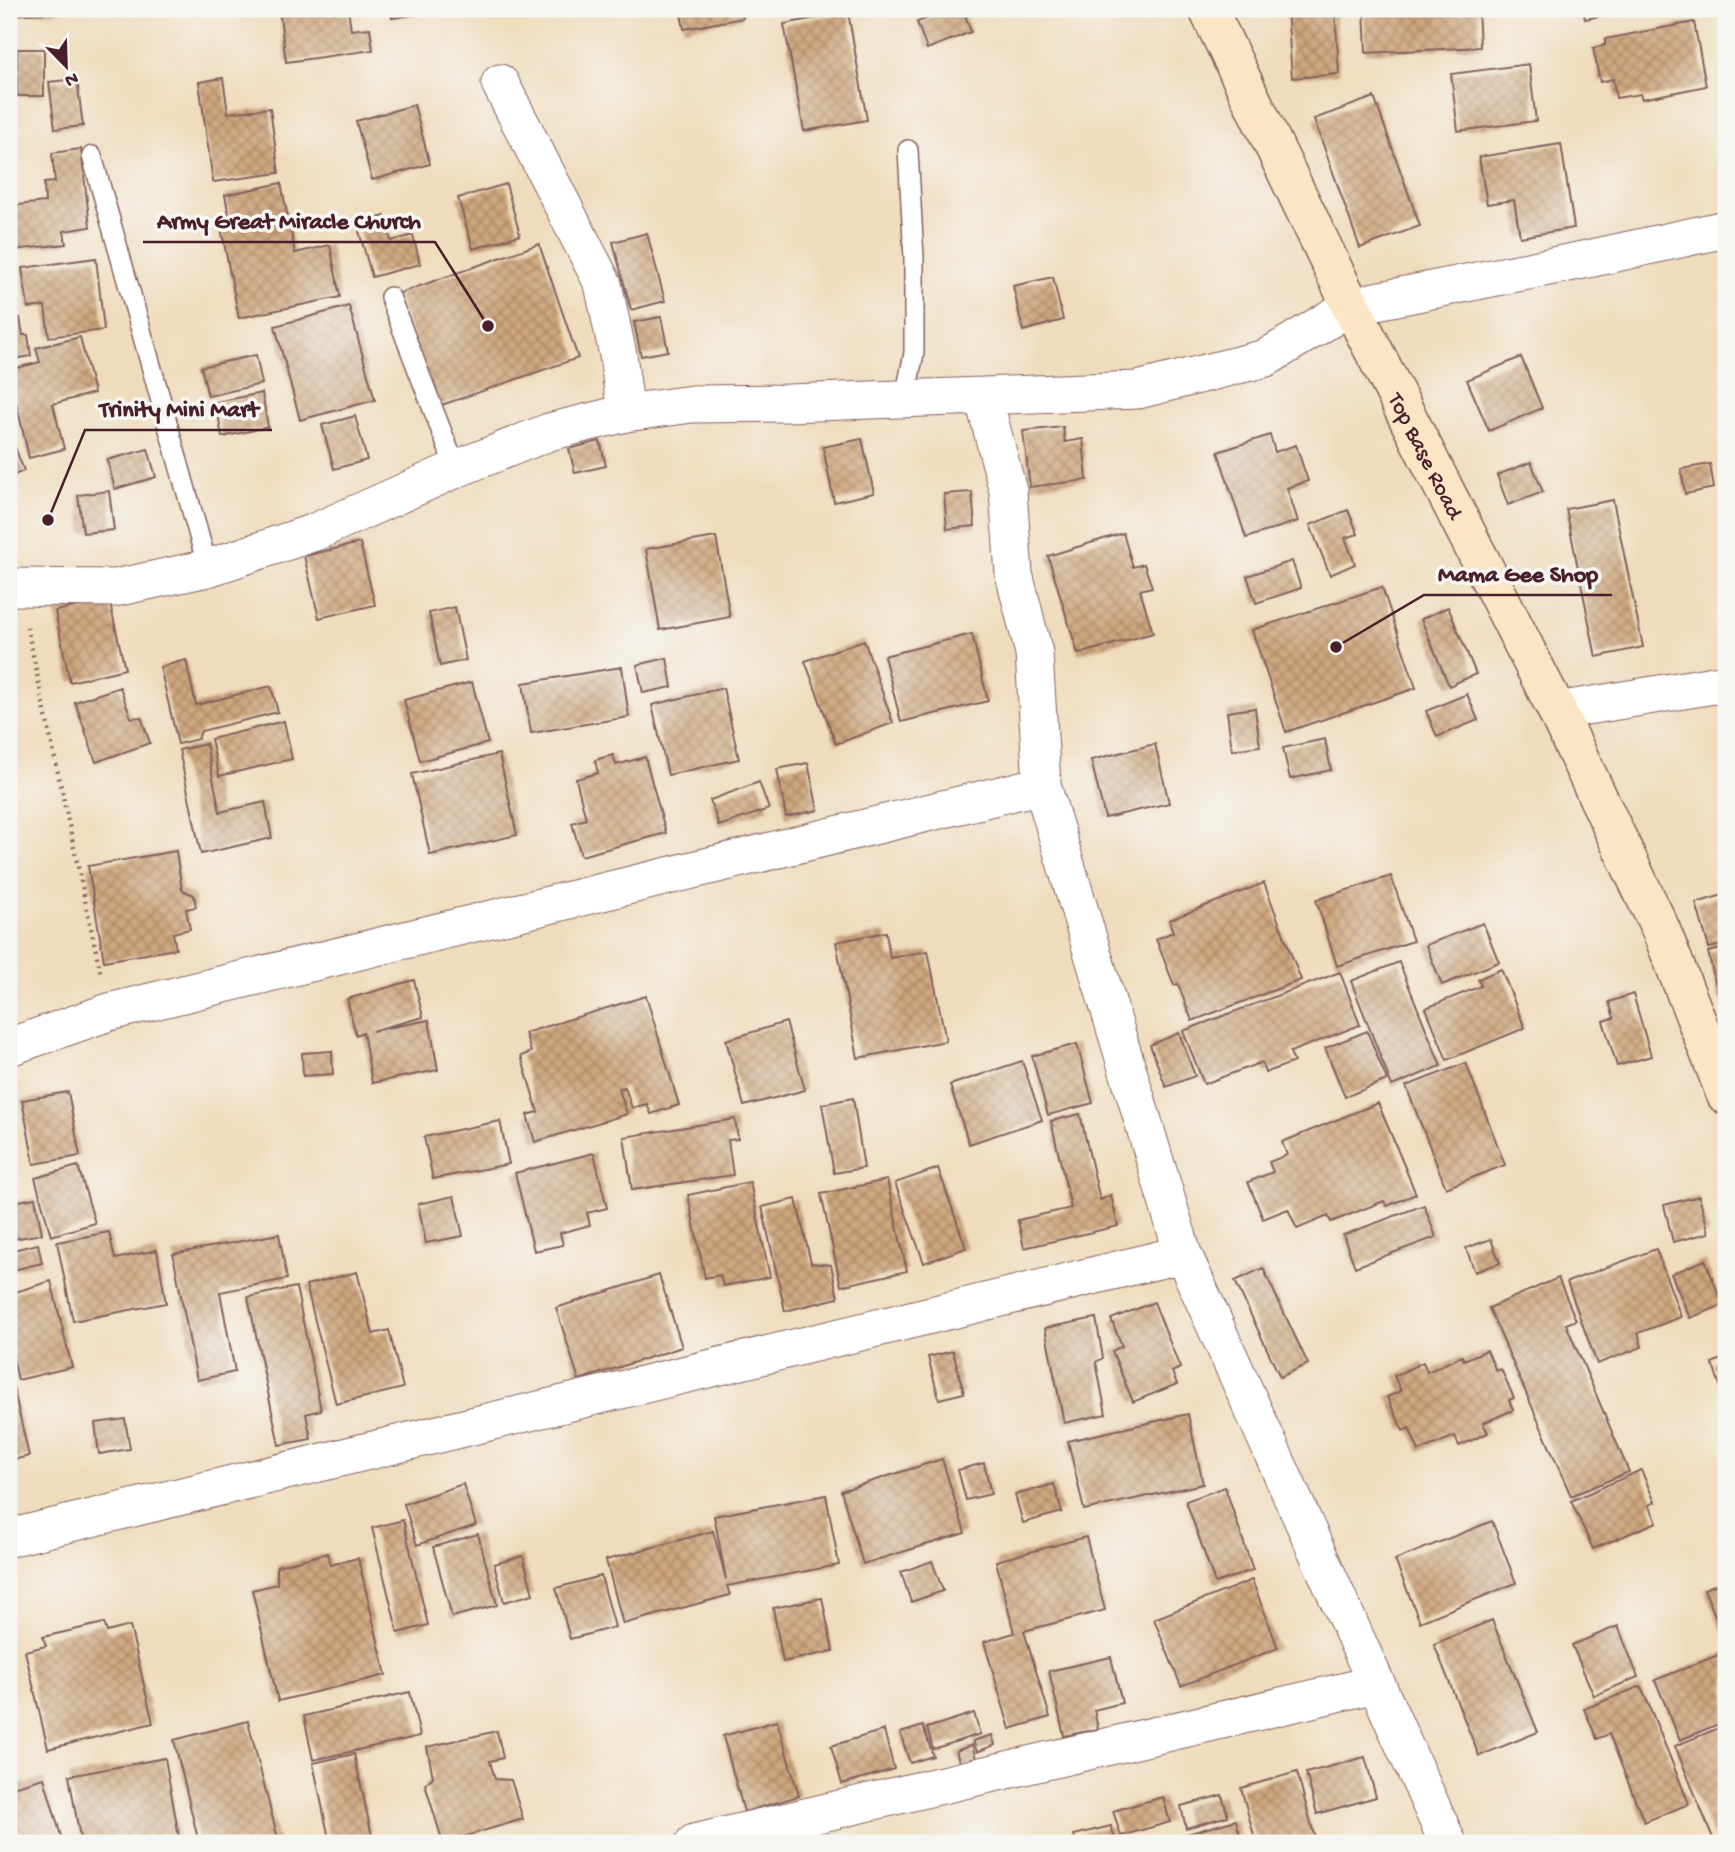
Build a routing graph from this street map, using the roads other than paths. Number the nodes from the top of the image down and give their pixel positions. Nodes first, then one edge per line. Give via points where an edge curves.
1 (1208, 9) edge
2 (500, 83) dead end
3 (908, 150) dead end
4 (92, 156) dead end
5 (1726, 229) edge
6 (390, 297) dead end
7 (1351, 306) junction
8 (983, 396) junction
9 (905, 398) junction
10 (626, 413) junction
11 (456, 469) junction
12 (208, 568) junction
13 (14, 588) edge
14 (1726, 683) edge
15 (1557, 711) junction
16 (1042, 785) junction
17 (9, 1047) edge
18 (1726, 1095) edge
19 (1183, 1254) junction
20 (9, 1538) edge
21 (1377, 1685) junction
22 (694, 1843) edge
23 (1448, 1843) edge

1 - 7 street, Top Base Road
2 - 10 street via 604,284
3 - 9 lane via 914,353
4 - 12 lane
5 - 7 street
6 - 11 lane
7 - 8 street via 1266,358 1138,390
7 - 15 street, Top Base Road
8 - 9 street
8 - 16 street via 1007,491 1014,574 1034,653
9 - 10 street via 692,404
10 - 11 street via 549,432
11 - 12 street via 315,532
12 - 13 street via 115,589
14 - 15 street
15 - 18 street, Top Base Road via 1661,930
16 - 17 street via 109,1012
16 - 19 street
19 - 20 street
19 - 21 street
21 - 22 street
21 - 23 street

